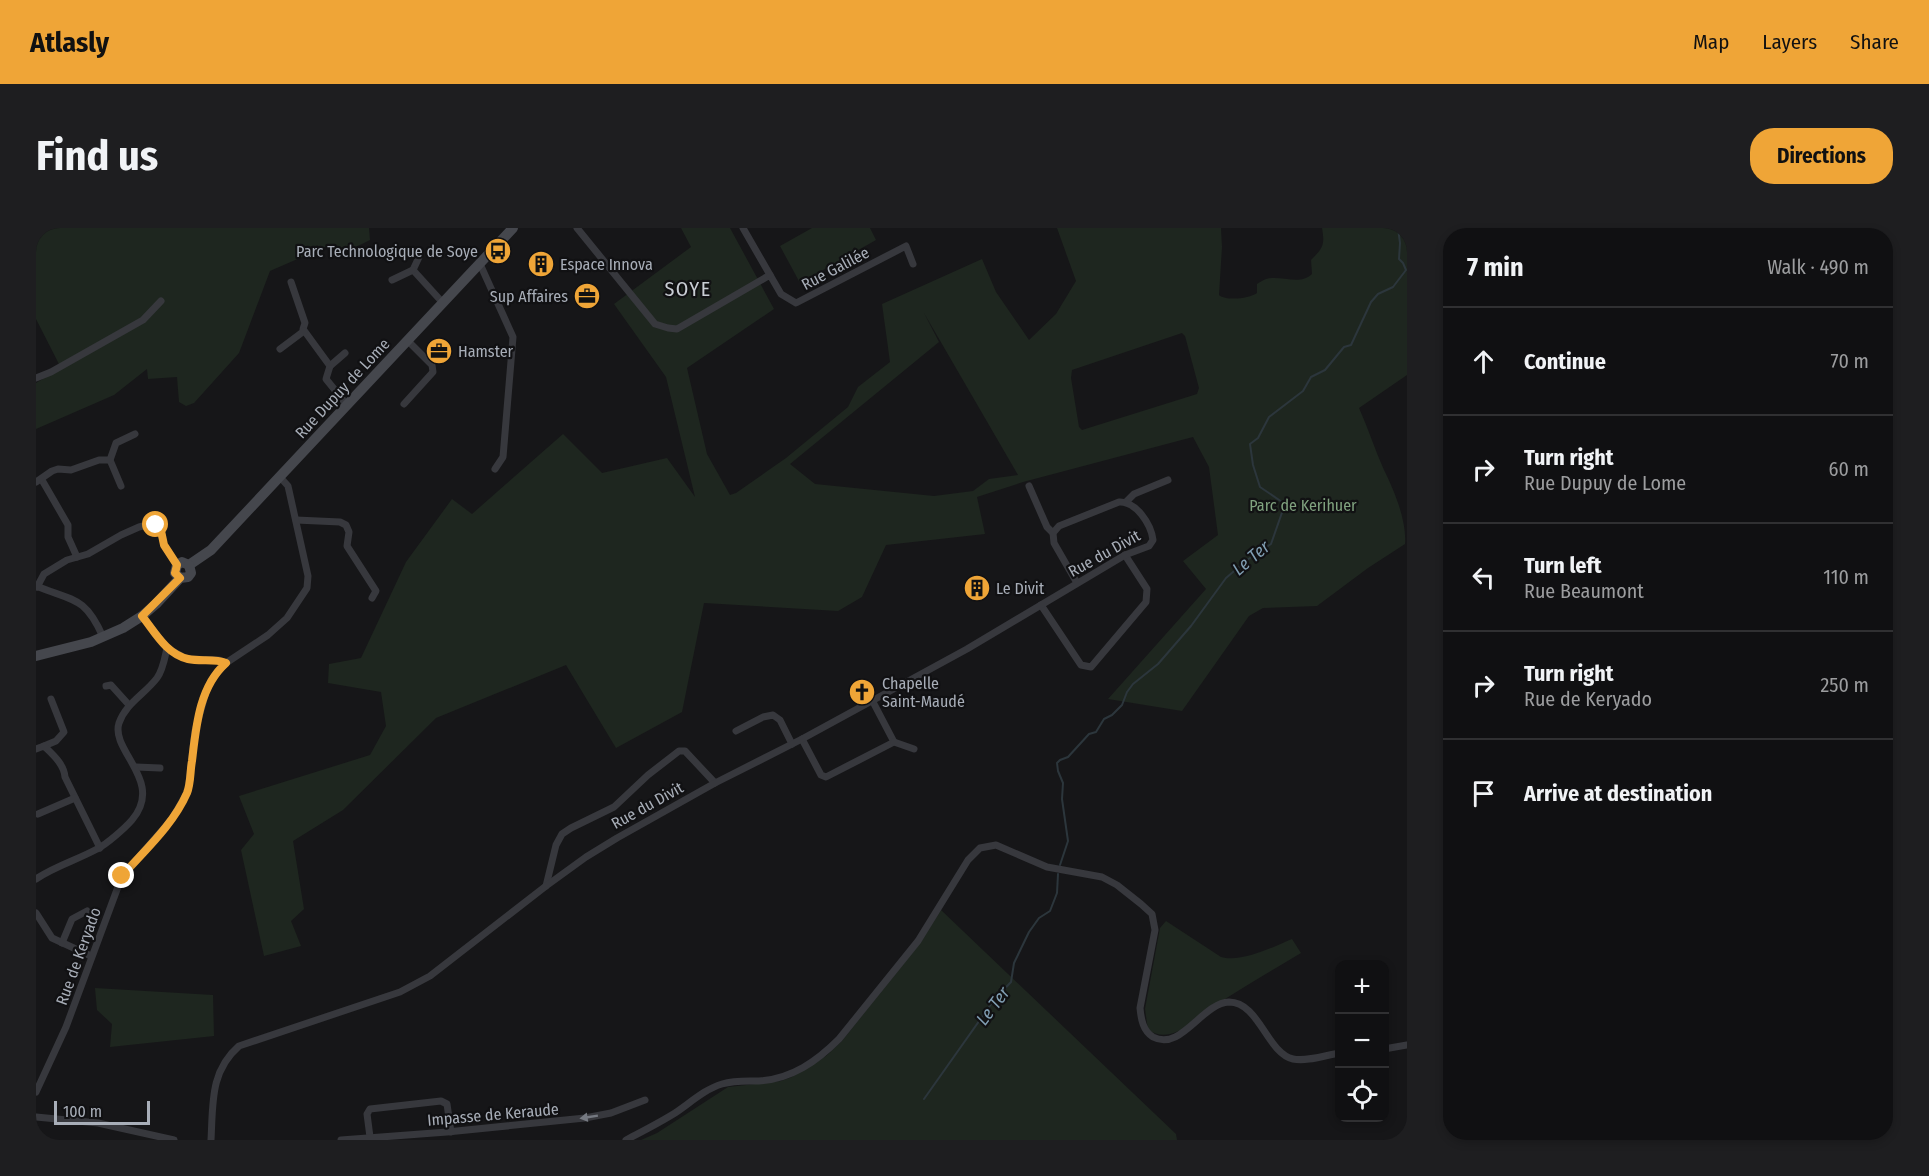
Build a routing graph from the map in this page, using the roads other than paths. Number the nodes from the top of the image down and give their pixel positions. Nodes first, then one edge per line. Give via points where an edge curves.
1 (513, 228) edge
2 (577, 228) edge
3 (742, 228) edge
4 (419, 257) dead end
5 (480, 264) junction
6 (913, 264) dead end
7 (413, 270) junction
8 (770, 274) junction
9 (392, 280) dead end
10 (291, 282) dead end
11 (160, 301) dead end
12 (442, 303) junction
13 (304, 331) junction
14 (407, 340) junction
15 (280, 349) dead end
16 (345, 353) dead end
17 (330, 366) junction
18 (36, 378) edge
19 (404, 404) dead end
20 (347, 405) junction
21 (135, 434) dead end
22 (110, 460) junction
23 (495, 469) dead end
24 (277, 480) junction
25 (1168, 480) dead end
26 (39, 481) edge
27 (121, 486) dead end
28 (1029, 486) dead end
29 (1126, 502) junction
30 (296, 519) junction
31 (1053, 533) junction
32 (1125, 555) junction
33 (77, 557) junction
34 (177, 565) junction
35 (189, 565) junction
36 (180, 578) junction
37 (1077, 583) junction
38 (37, 586) edge
39 (372, 598) dead end
40 (1041, 605) junction
41 (142, 616) junction
42 (103, 637) junction
43 (167, 648) junction
44 (36, 656) edge
45 (226, 663) junction
46 (106, 686) dead end
47 (51, 699) dead end
48 (872, 700) junction
49 (129, 705) junction
50 (736, 731) dead end
51 (802, 739) junction
52 (894, 742) junction
53 (792, 744) junction
54 (45, 746) junction
55 (36, 749) edge
56 (914, 749) dead end
57 (136, 767) junction
58 (160, 768) dead end
59 (715, 783) junction
60 (75, 798) junction
61 (38, 814) dead end
62 (100, 848) junction
63 (36, 879) edge
64 (546, 886) junction
65 (87, 911) dead end
66 (36, 913) edge
67 (62, 943) junction
68 (91, 956) junction
69 (1407, 1045) edge
70 (1389, 1048) edge
71 (1335, 1054) edge
72 (36, 1092) edge
73 (645, 1100) dead end
74 (36, 1117) edge
75 (450, 1135) edge
76 (370, 1137) junction
77 (174, 1140) edge
78 (211, 1140) edge
79 (340, 1140) edge
80 (626, 1140) edge

1 - 5 street, Rue Dupuy de Lome
2 - 8 street via 655,324 668,328 677,329
3 - 8 street, Rue Galilée
4 - 7 street
5 - 12 street, Rue Dupuy de Lome
5 - 23 street via 513,337 503,457
6 - 8 street, Rue Galilée via 906,246 796,303 781,294
7 - 9 street
7 - 12 street
10 - 13 street via 305,322
11 - 18 street via 143,320
12 - 14 street, Rue Dupuy de Lome
13 - 15 street
13 - 17 street
14 - 19 street via 432,365 433,372
14 - 20 street, Rue Dupuy de Lome
16 - 17 street
17 - 20 street via 326,379
20 - 24 street, Rue Dupuy de Lome
21 - 22 street via 116,443
22 - 26 street via 71,470 58,469
22 - 27 street
24 - 30 street, Rue de Keryado via 288,486
24 - 35 street, Rue Dupuy de Lome via 211,550
25 - 29 street via 1134,494
26 - 33 street via 68,525 68,537
28 - 31 street
29 - 31 street via 1059,526
29 - 32 street, Rue du Divit via 1134,505 1152,531 1153,540 1149,546
30 - 39 street via 346,525 348,546 376,591
30 - 45 street, Rue de Keryado via 307,588 287,618
31 - 37 street via 1054,543
32 - 37 street, Rue du Divit
32 - 40 street via 1147,589 1146,602 1091,667 1082,665
33 - 34 street via 152,524 160,526 164,545
33 - 38 street via 44,574
34 - 35 street
34 - 36 street via 175,573
35 - 36 street, Rue Dupuy de Lome via 190,575
36 - 41 street, Rue Dupuy de Lome
37 - 40 street, Rue du Divit
38 - 42 street via 72,598 92,615
40 - 48 street, Rue du Divit
41 - 42 street, Rue Dupuy de Lome
41 - 43 street
42 - 44 street, Rue Dupuy de Lome
43 - 45 street via 187,659
43 - 49 street via 158,677
45 - 68 street, Rue de Keryado via 206,692 195,732 188,791 172,819 122,876
46 - 49 street via 111,685
47 - 54 street via 64,732
48 - 51 street, Rue du Divit
48 - 52 street
49 - 57 street via 118,726 118,735
50 - 53 street via 772,715 780,720
51 - 52 street via 821,775 826,777
51 - 53 street, Rue du Divit
52 - 56 street
53 - 59 street, Rue du Divit
54 - 55 street
54 - 60 street via 61,764
57 - 58 street
57 - 62 street via 142,797 139,809
59 - 64 street, Rue du Divit via 617,838
59 - 64 street via 685,751 679,751 614,807 562,834
60 - 61 street
60 - 62 street
62 - 63 street
64 - 78 street, Rue du Divit via 415,985 239,1046 219,1069
65 - 67 street via 72,919
66 - 67 street via 52,938
67 - 68 street
68 - 72 street, Rue de Keryado via 66,1027
69 - 70 street
71 - 80 street via 1302,1059 1285,1055 1250,1013 1232,1002 1218,1005 1179,1035 1163,1040 1147,1033 1140,1008 1155,939 1152,914 1102,877 1047,867 1002,847 990,846 980,848 968,860 918,941 825,1053 811,1064 777,1078 741,1080 711,1089
73 -> 75 street, Impasse de Keraude via 585,1118
74 - 77 street via 98,1123
75 - 76 street, Impasse de Keraude
75 - 76 street via 447,1104 441,1101 370,1109
76 - 79 street, Impasse de Keraude

